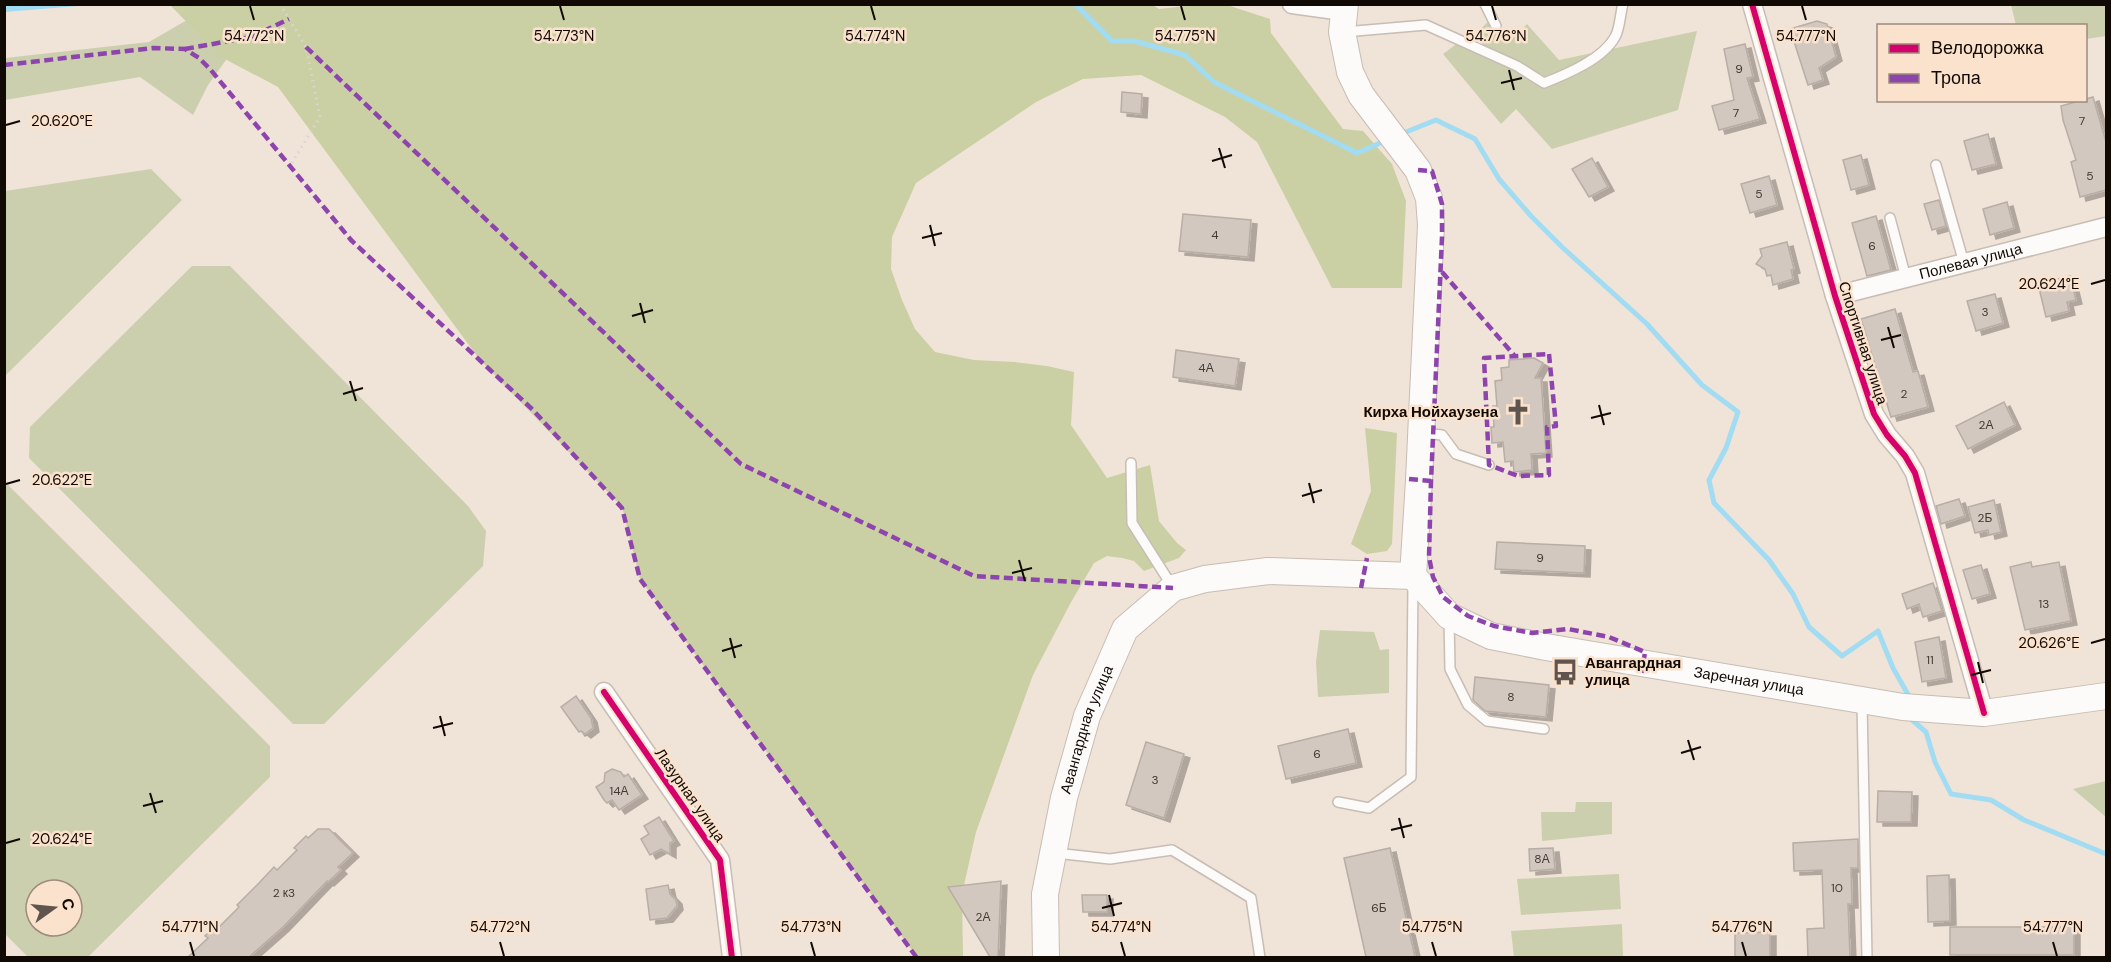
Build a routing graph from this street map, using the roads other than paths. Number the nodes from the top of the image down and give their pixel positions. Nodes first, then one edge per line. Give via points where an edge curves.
1 (1292, 4) edge
2 (1485, 4) edge
3 (1623, 4) edge
4 (1752, 4) edge
5 (1343, 16) edge
6 (1496, 26) dead end
7 (1936, 165) dead end
8 (1890, 218) dead end
9 (2106, 227) edge
10 (1964, 263) junction
11 (1906, 278) junction
12 (1835, 296) junction
13 (1422, 433) junction
14 (1131, 464) dead end
15 (1489, 465) dead end
16 (1413, 576) junction
17 (1173, 588) junction
18 (1449, 616) junction
19 (604, 692) dead end
20 (2106, 696) edge
21 (1862, 700) junction
22 (1984, 713) junction
23 (1544, 729) dead end
24 (1338, 802) dead end
25 (1053, 853) junction
26 (732, 957) edge
27 (1046, 957) edge
28 (1260, 957) edge
29 (1867, 957) edge

1 - 5 street
2 - 6 lane
3 - 5 lane via 1615,37 1596,56 1544,83 1517,66 1426,25
4 - 12 street, Спортивная улица
5 - 13 main road via 1350,72 1361,95 1418,170 1429,198
7 - 10 lane
8 - 11 lane
9 - 10 street, Полевая улица
10 - 11 street, Полевая улица
11 - 12 street, Полевая улица
12 - 22 street, Спортивная улица via 1874,414 1915,473
13 - 15 lane via 1442,435 1456,454
13 - 16 main road
14 - 17 lane via 1132,523
16 - 17 main road, Авангардная улица via 1268,571 1205,579
16 - 18 main road, Заречная улица
16 - 24 lane via 1411,777 1369,808
17 - 25 main road, Авангардная улица via 1125,629 1087,716
18 - 21 main road, Заречная улица via 1491,636
18 - 23 lane via 1450,669 1468,705 1487,721
19 - 26 street, Лазурная улица via 720,860
20 - 22 main road, Заречная улица
21 - 22 main road, Заречная улица
21 - 29 lane
25 - 27 main road, Авангардная улица via 1046,894
25 - 28 lane via 1110,859 1172,850 1251,898

